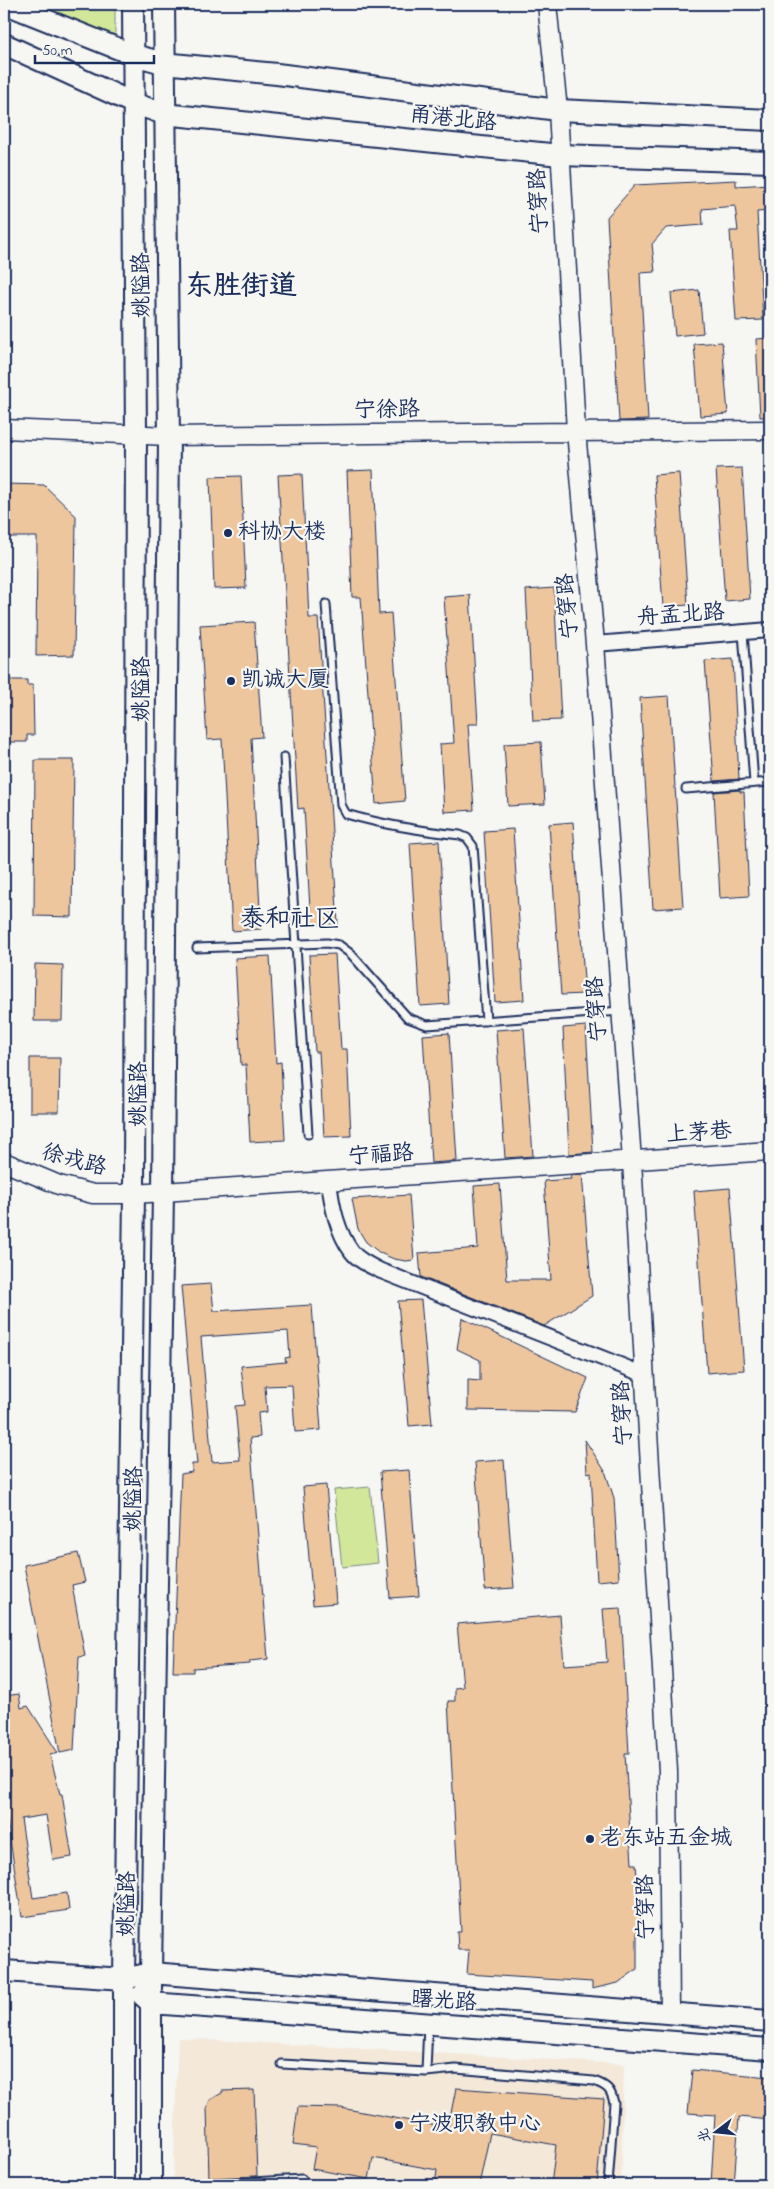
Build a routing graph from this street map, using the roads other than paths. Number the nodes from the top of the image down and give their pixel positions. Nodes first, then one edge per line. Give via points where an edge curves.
1 (6, 4) edge
2 (133, 4) edge
3 (164, 4) edge
4 (547, 4) edge
5 (4, 44) edge
6 (134, 55) junction
7 (163, 63) junction
8 (133, 103) junction
9 (558, 110) junction
10 (164, 114) junction
11 (770, 120) edge
12 (560, 155) junction
13 (770, 162) edge
14 (4, 429) edge
15 (770, 430) edge
16 (576, 431) junction
17 (136, 434) junction
18 (169, 436) junction
19 (326, 604) dead end
20 (770, 630) edge
21 (742, 632) junction
22 (595, 644) junction
23 (284, 757) dead end
24 (770, 782) edge
25 (754, 783) junction
26 (686, 789) dead end
27 (296, 944) junction
28 (196, 948) dead end
29 (621, 1011) junction
30 (486, 1021) junction
31 (308, 1134) dead end
32 (770, 1151) edge
33 (632, 1161) junction
34 (4, 1162) edge
35 (329, 1182) junction
36 (163, 1193) junction
37 (134, 1194) junction
38 (644, 1375) junction
39 (4, 1971) edge
40 (151, 1974) junction
41 (124, 1979) junction
42 (151, 2004) junction
43 (670, 2013) junction
44 (770, 2022) edge
45 (428, 2024) junction
46 (770, 2049) edge
47 (282, 2064) dead end
48 (426, 2072) junction
49 (124, 2185) edge
50 (151, 2185) edge
51 (200, 2185) edge
52 (306, 2185) edge
53 (608, 2185) edge

1 - 6 main road, 甬港北路
2 - 6 main road, 姚隘路
3 - 7 main road, 姚隘路
4 - 9 street, 宁穿路
5 - 8 main road, 甬港北路
6 - 7 main road, 甬港北路
6 - 8 main road, 姚隘路
7 - 9 main road, 甬港北路 via 277,74
7 - 10 main road, 姚隘路
8 - 10 main road, 甬港北路
8 - 17 main road, 姚隘路
9 - 11 main road, 甬港北路
9 - 12 street, 宁穿路
10 - 12 main road, 甬港北路
10 - 18 main road, 姚隘路
12 - 13 main road, 甬港北路
12 - 16 street, 宁穿路
14 - 17 street, 宁徐路
15 - 16 street, 宁徐路
16 - 18 street, 宁徐路
16 - 22 street, 宁穿路
17 - 18 street, 宁徐路
17 - 37 main road, 姚隘路
18 - 36 main road, 姚隘路
19 - 30 lane via 341,805 346,814 414,831 460,835 473,846
20 - 21 street, 舟孟北路
21 - 22 street, 舟孟北路
21 - 25 lane
22 - 29 street, 宁穿路
23 - 27 lane
24 - 25 lane
25 - 26 lane
27 - 28 lane
27 - 30 lane via 339,945 351,954 408,1018 418,1023
27 - 31 lane
29 - 30 lane
29 - 33 street, 宁穿路
32 - 33 street, 上茅巷
33 - 35 street, 宁福路
33 - 38 street, 宁穿路
34 - 37 street, 徐戎路 via 59,1185 93,1194
35 - 36 street, 宁福路
35 - 38 street via 332,1205 343,1236 361,1260 381,1272
36 - 37 street, 宁福路
36 - 40 main road, 姚隘路
37 - 41 main road, 姚隘路
38 - 43 street, 宁穿路 via 668,1771
39 - 41 main road, 曙光路
40 - 41 main road, 曙光路
40 - 42 main road, 姚隘路
40 - 43 main road, 曙光路
41 - 42 main road
41 - 49 main road, 姚隘路
42 - 45 main road, 曙光路
42 - 50 main road, 姚隘路
43 - 44 main road, 曙光路
45 - 46 main road, 曙光路
45 - 48 lane
47 - 48 lane
48 - 53 lane via 456,2069 594,2081 607,2086 614,2103
51 - 52 lane via 302,2179

